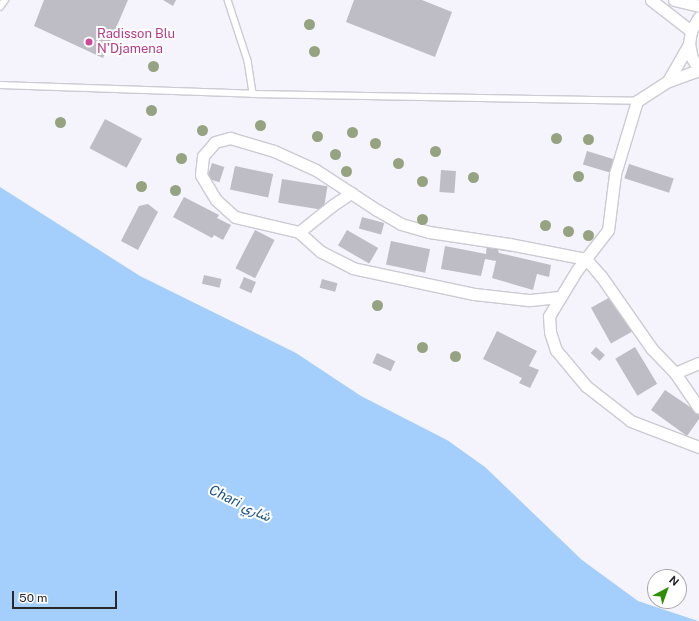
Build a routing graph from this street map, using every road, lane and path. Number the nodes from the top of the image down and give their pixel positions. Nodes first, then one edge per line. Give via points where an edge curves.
1 (5, 0) edge
2 (228, 0) edge
3 (651, 0) edge
4 (674, 0) edge
5 (699, 6) edge
6 (0, 7) edge
7 (699, 17) edge
8 (691, 30) junction
9 (689, 44) junction
10 (699, 70) edge
11 (668, 81) junction
12 (0, 85) edge
13 (253, 94) junction
14 (637, 101) junction
15 (351, 193) junction
16 (299, 232) junction
17 (586, 259) junction
18 (559, 297) junction
19 (699, 363) edge
20 (675, 373) junction
21 (699, 408) edge
22 (699, 447) edge

1 - 6 lane
2 - 13 lane via 248,61
3 - 8 street
4 - 5 street
7 - 8 street
8 - 9 street
9 - 10 street via 692,58
9 - 11 street
10 - 11 street
11 - 14 street
12 - 13 lane
13 - 14 lane
14 - 17 street via 615,174 608,230
15 - 16 street
15 - 16 street via 316,170 274,151 230,138 215,142 203,156 201,175 216,200 235,217
15 - 17 street via 401,224 429,232
16 - 18 street via 321,252 353,268 383,276 474,294 528,300
17 - 18 street
17 - 20 street via 601,276 652,349
18 - 22 street via 549,316 550,332 556,350 586,386 631,421
19 - 20 street
20 - 21 street

